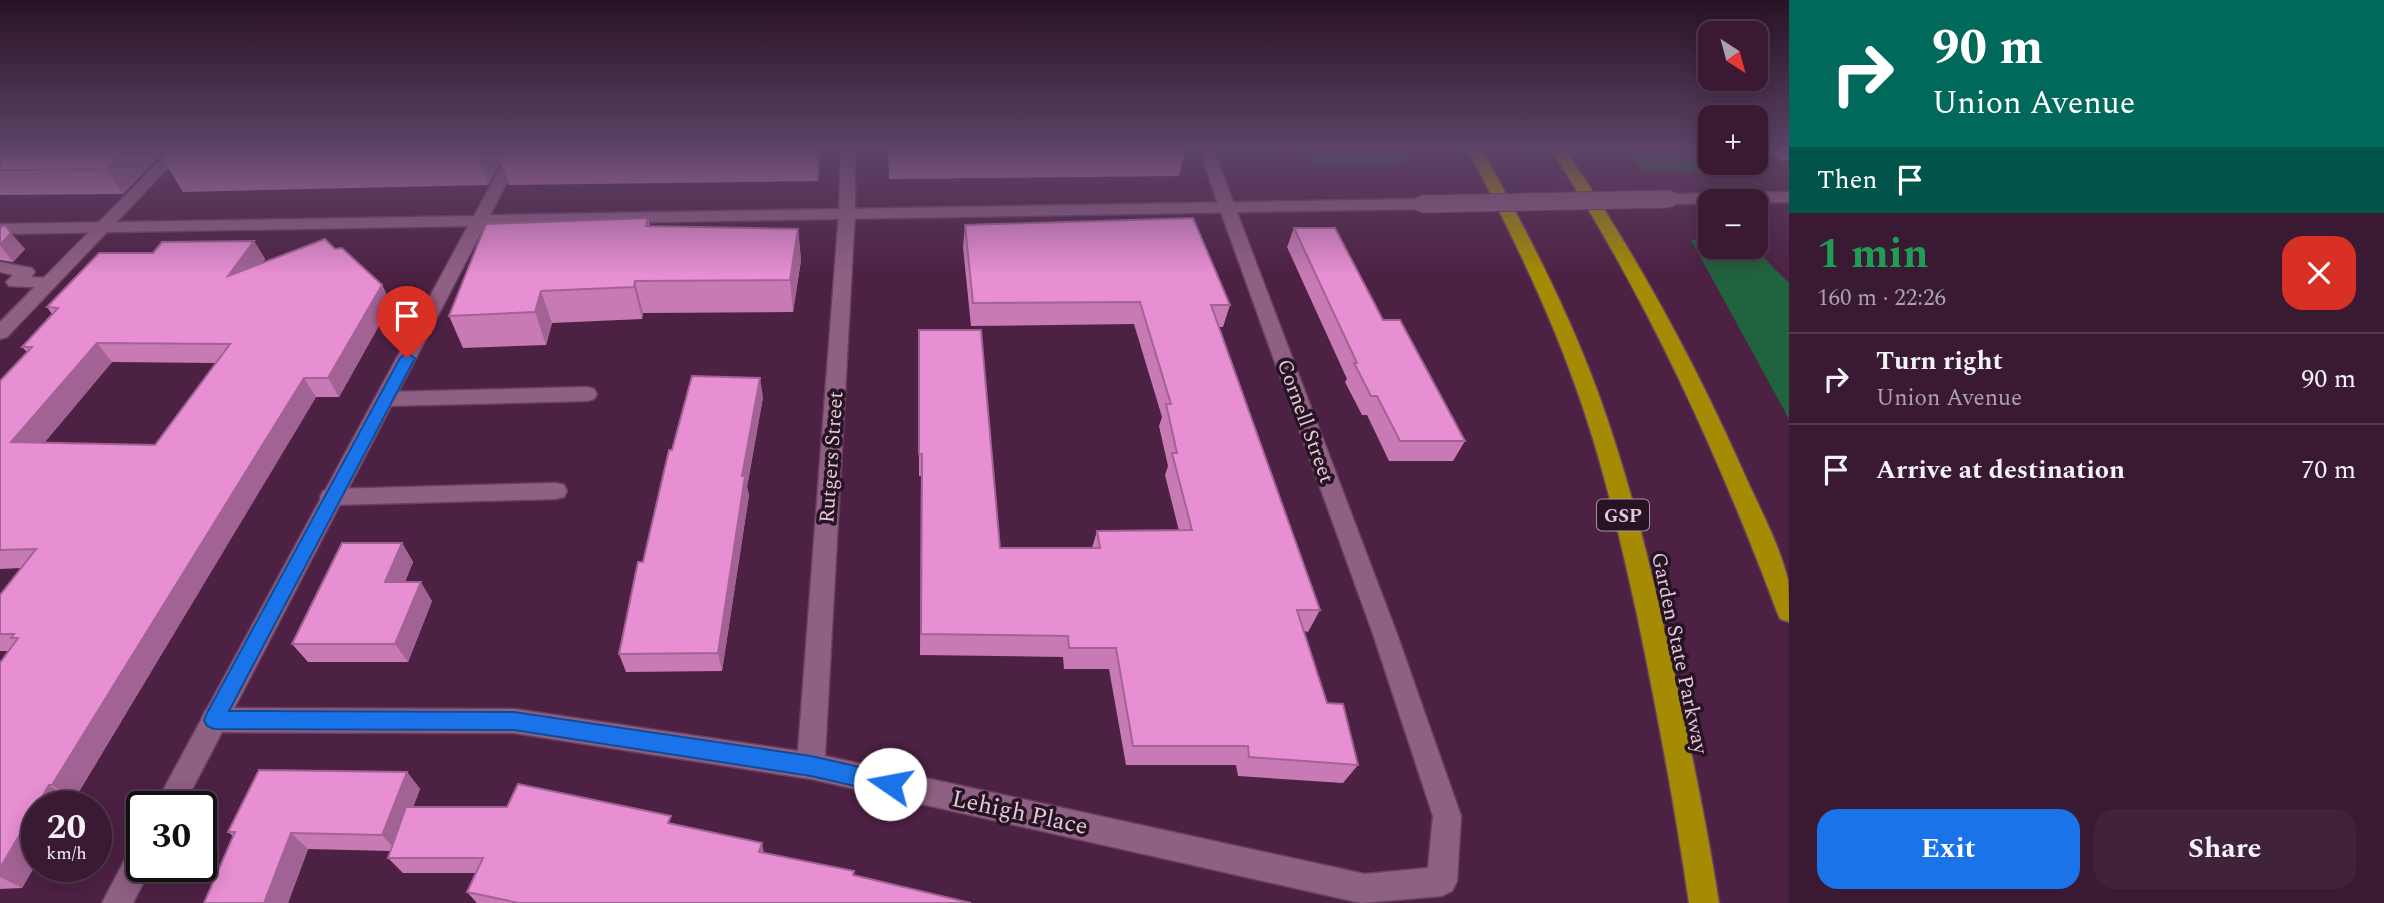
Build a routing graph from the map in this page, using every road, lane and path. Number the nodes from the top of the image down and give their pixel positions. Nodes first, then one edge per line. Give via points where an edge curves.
1 (139, 190) edge
2 (497, 190) edge
3 (847, 190) edge
4 (1221, 190) edge
5 (1495, 190) edge
6 (1585, 190) edge
7 (1789, 197) edge
8 (1227, 207) junction
9 (847, 212) junction
10 (482, 219) junction
11 (104, 227) junction
12 (3, 231) edge
13 (0, 267) edge
14 (49, 283) junction
15 (7, 287) edge
16 (0, 332) edge
17 (587, 394) dead end
18 (385, 400) junction
19 (555, 491) dead end
20 (331, 497) junction
21 (1789, 612) edge
22 (1385, 634) joint
23 (214, 720) junction
24 (811, 766) junction
25 (176, 791) edge
26 (128, 882) edge
27 (117, 903) edge
28 (1704, 903) edge

1 - 11 street
2 - 10 street
3 - 9 street, Rutgers Street
4 - 8 street, Cornell Street
5 - 28 highway, Garden State Parkway / GSP via 1573,355 1607,453 1669,707
6 - 21 highway via 1671,336 1715,429
7 - 8 street, bridge
8 - 9 street
8 - 22 street, Cornell Street
9 - 10 street
9 - 24 street, Rutgers Street
10 - 11 street
10 - 18 street
11 - 12 street
11 - 14 street
13 - 15 street via 26,272
14 - 15 street
14 - 16 street
17 - 18 street
18 - 20 street
19 - 20 street
20 - 23 street
22 - 24 street, Lehigh Place via 1447,816 1442,881 1365,889
23 - 24 street, Lehigh Place via 514,721
23 - 25 street
26 - 27 street

